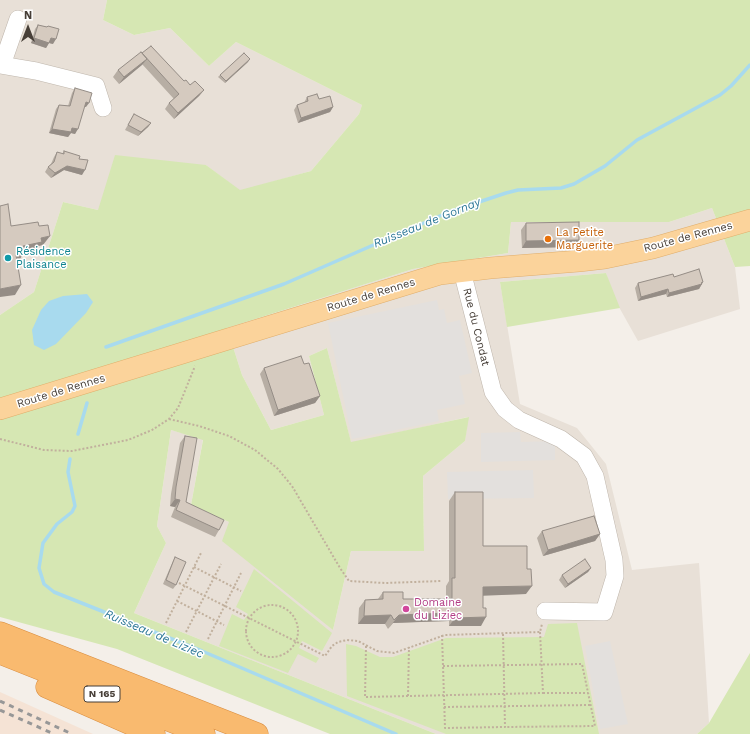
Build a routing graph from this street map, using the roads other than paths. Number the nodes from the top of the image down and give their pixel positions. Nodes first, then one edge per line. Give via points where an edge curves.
1 (18, 19) dead end
2 (1, 65) edge
3 (102, 108) dead end
4 (750, 220) edge
5 (750, 233) edge
6 (688, 238) junction
7 (462, 271) junction
8 (0, 410) edge
9 (545, 611) road end
10 (0, 633) edge
11 (0, 653) edge
12 (0, 667) edge
13 (154, 734) edge
14 (204, 734) edge
15 (257, 734) edge

1 - 2 street
2 - 3 street via 96,86
4 - 6 main road, Route de Rennes
5 - 6 main road via 705,240
6 - 7 main road, Route de Rennes via 653,248 579,261
7 - 8 main road, Route de Rennes via 440,274
7 - 9 street, Rue du Condat via 493,392 505,409 519,420 561,439 584,456 596,476 614,560 615,576 604,612
10 - 15 highway, N 165
11 - 14 highway, N 165
12 - 13 highway

